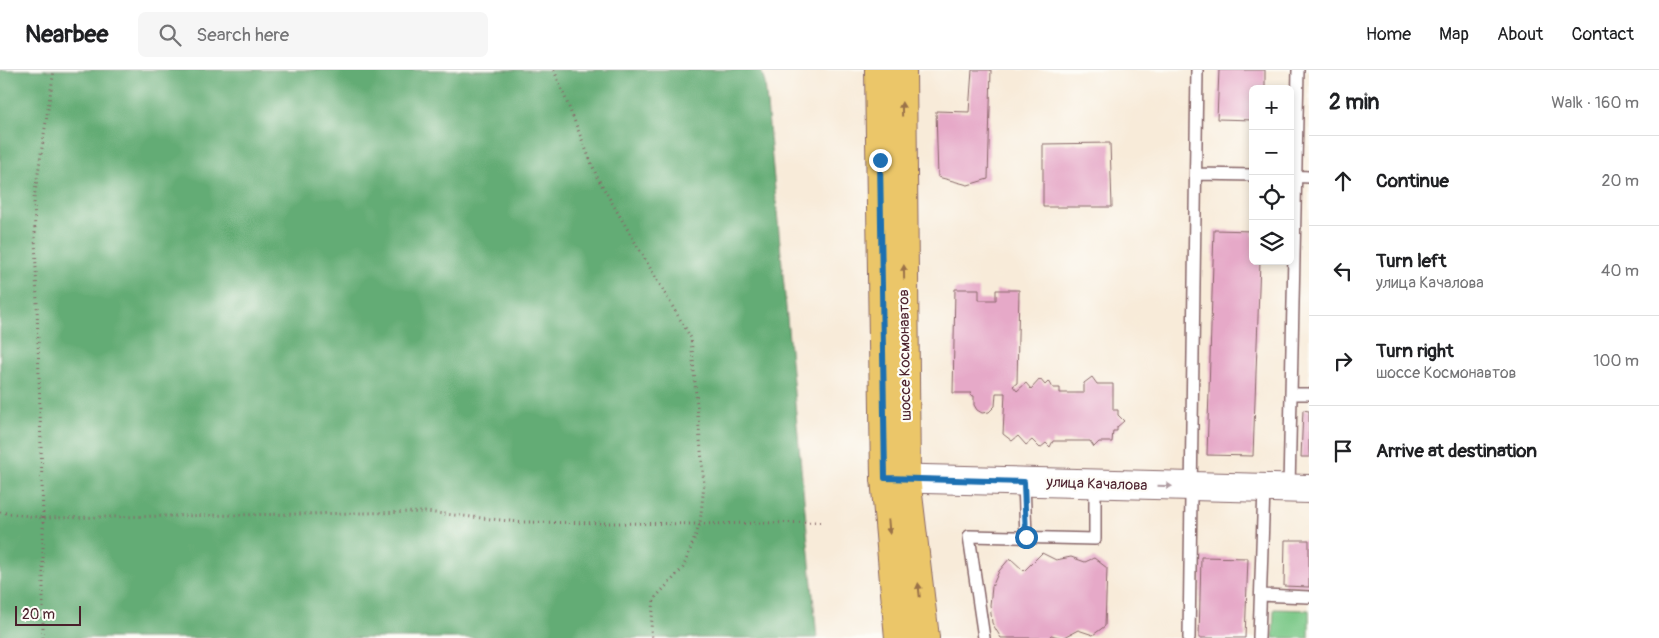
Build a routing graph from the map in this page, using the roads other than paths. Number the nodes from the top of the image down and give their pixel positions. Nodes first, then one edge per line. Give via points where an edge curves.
1 (879, 70) edge
2 (902, 70) edge
3 (1197, 70) edge
4 (1298, 70) edge
5 (1196, 174) junction
6 (1249, 175) edge
7 (1293, 175) edge
8 (1294, 176) edge
9 (1309, 176) edge
10 (1293, 220) edge
11 (1291, 394) junction
12 (1309, 394) edge
13 (896, 478) junction
14 (1024, 482) junction
15 (1095, 484) junction
16 (1192, 486) junction
17 (1288, 488) edge
18 (1026, 537) junction
19 (1261, 595) junction
20 (1309, 597) edge
21 (899, 638) edge
22 (924, 638) edge
23 (984, 638) edge
24 (1188, 638) edge
25 (1259, 638) edge

1 - 13 main road, шоссе Космонавтов
13 -> 2 main road, шоссе Космонавтов
3 - 5 lane
4 - 7 lane
5 - 6 lane
5 - 16 lane
8 - 9 lane
10 - 11 lane
11 - 12 lane
11 - 17 lane
13 - 14 street, улица Качалова
13 -> 21 main road, шоссе Космонавтов
22 -> 13 main road, шоссе Космонавтов
14 - 15 street, улица Качалова
14 - 18 lane
15 -> 16 street, улица Качалова
15 - 18 lane via 1095,539
16 - 17 street, улица Качалова
16 - 24 lane
17 - 19 lane
18 - 23 lane via 969,536
19 - 20 lane
19 - 25 lane

